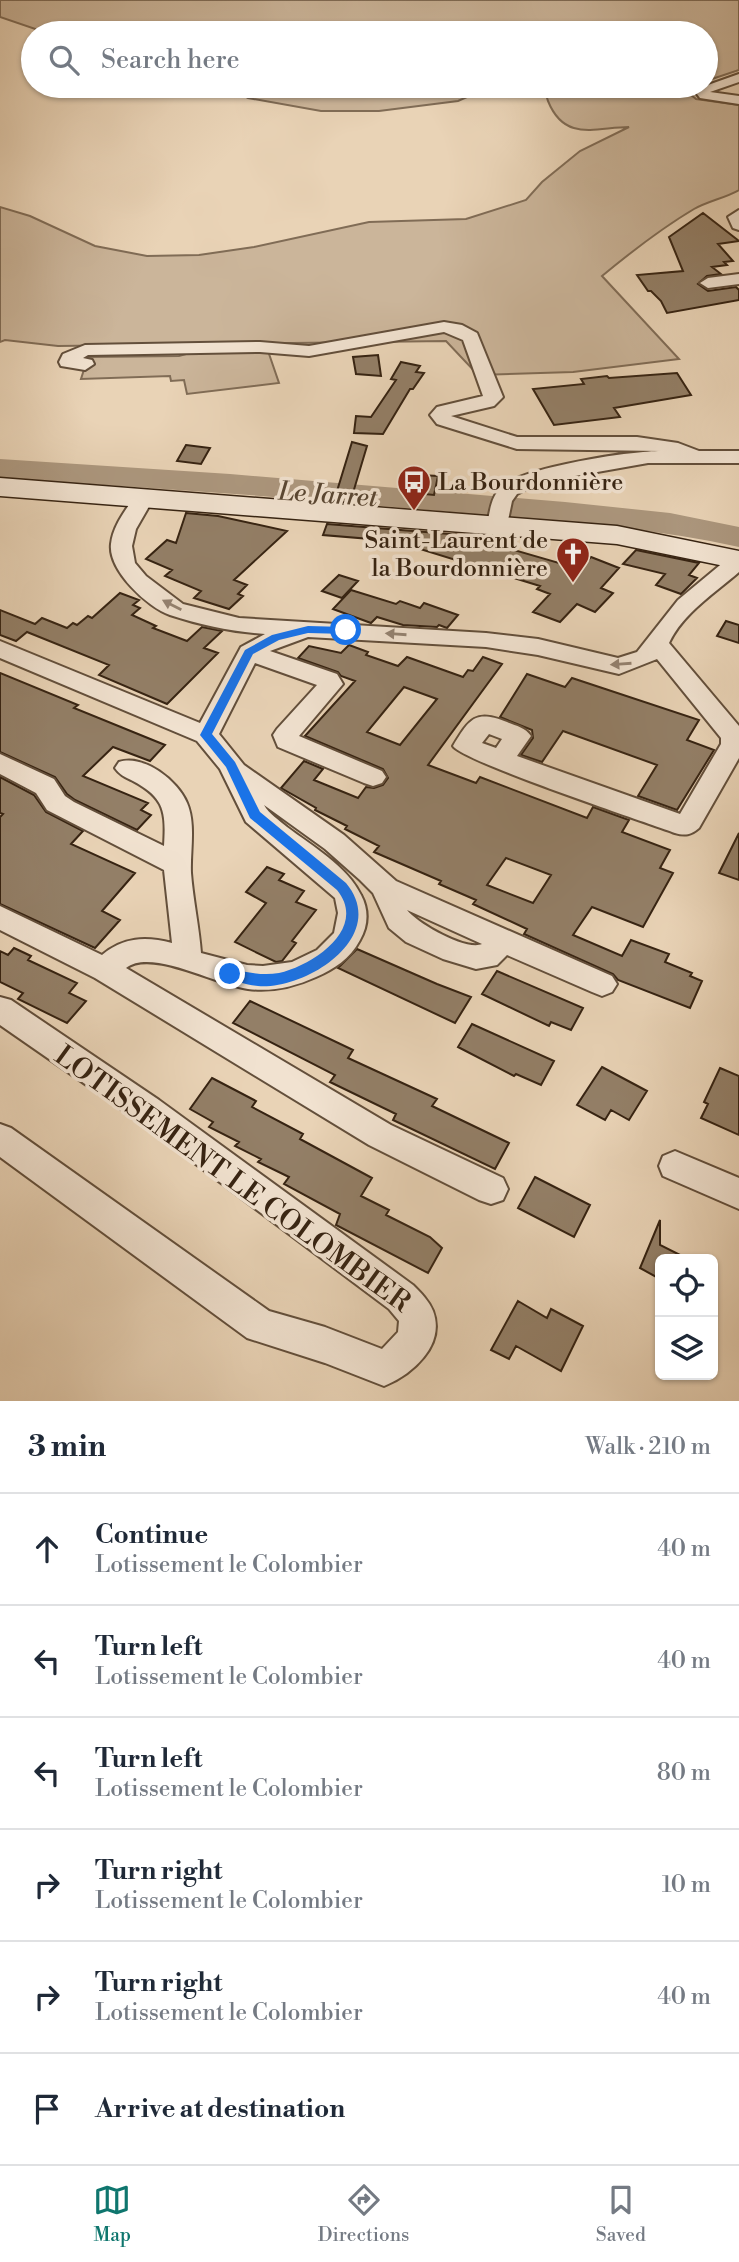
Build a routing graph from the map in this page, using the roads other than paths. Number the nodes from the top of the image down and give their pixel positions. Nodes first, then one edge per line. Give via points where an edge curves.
1 (739, 78) edge
2 (718, 85) edge
3 (718, 97) edge
4 (739, 100) edge
5 (739, 215) edge
6 (739, 225) edge
7 (739, 279) edge
8 (708, 283) dead end
9 (85, 364) dead end
10 (692, 455) junction
11 (739, 457) edge
12 (0, 487) edge
13 (145, 496) junction
14 (500, 513) junction
15 (739, 560) edge
16 (239, 625) junction
17 (308, 629) junction
18 (657, 644) junction
19 (0, 649) edge
20 (249, 652) junction
21 (206, 735) junction
22 (501, 760) dead end
23 (0, 764) edge
24 (231, 765) junction
25 (128, 768) dead end
26 (373, 777) dead end
27 (177, 865) junction
28 (0, 917) edge
29 (187, 960) junction
30 (105, 970) junction
31 (603, 984) dead end
32 (0, 1009) edge
33 (0, 1138) edge
34 (676, 1166) dead end
35 (491, 1189) dead end
36 (739, 1194) edge

1 - 2 street
3 - 4 street
5 - 6 street
7 - 8 street
9 - 10 street via 68,362 85,350 260,347 309,351 456,329 471,337 493,397 444,411 440,415 444,419 525,444 661,444
10 - 11 street
10 - 14 street via 648,457 535,477 519,484
12 - 13 main road
13 - 14 main road
16 -> 13 street via 175,609 124,564 121,546 125,529
14 - 15 main road
15 - 18 street via 686,605
16 - 17 street
16 - 20 street
18 -> 17 street via 645,657 619,666 486,640
17 - 20 street
18 - 22 street via 733,736 734,744 684,826
19 - 21 street
20 - 21 street
20 - 26 street via 328,680 331,684 286,735 287,741
21 - 24 street
23 - 27 street via 45,786 65,809
24 - 29 street via 255,815 342,886 351,898 352,924 348,936 323,961 282,978 259,981
24 - 31 street via 273,801 363,863 386,889 402,925 412,932 472,958 494,952 502,939
25 - 27 street via 154,780 174,802
27 - 29 street
28 - 30 street
29 - 30 street via 137,950 120,956
30 - 35 street via 380,1135
32 - 33 street, LOTISSEMENT LE COLOMBIER via 148,1110 401,1297 417,1315 415,1340 384,1368 260,1326
34 - 36 street

